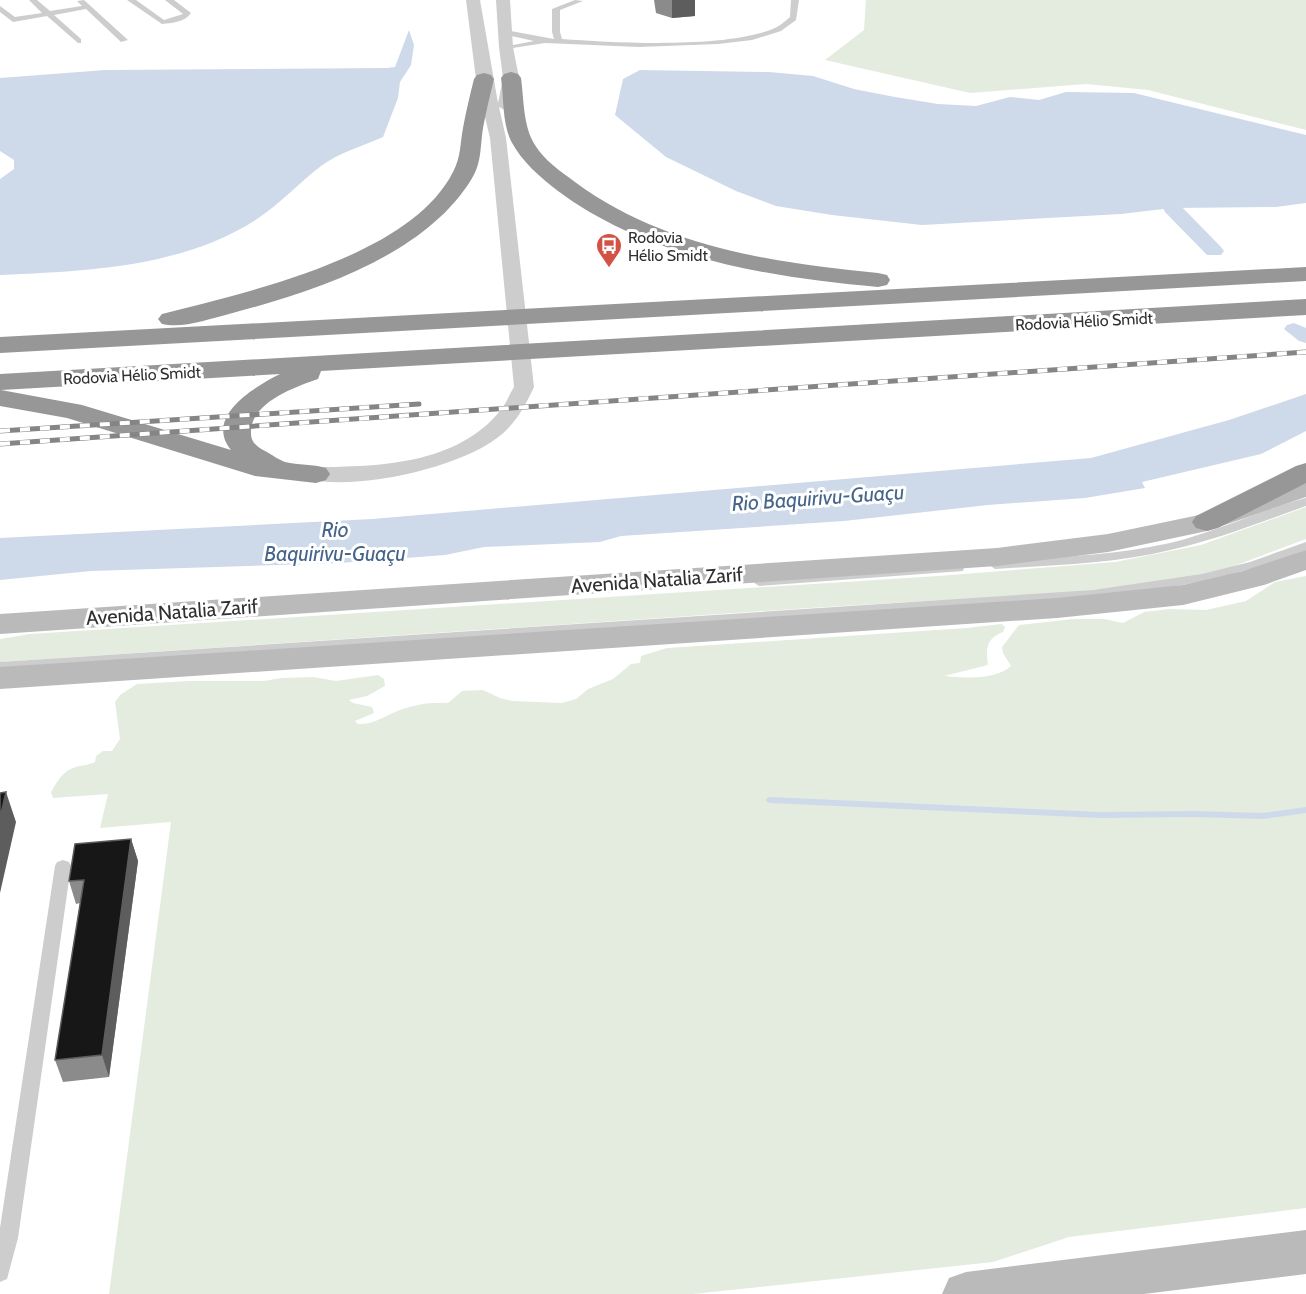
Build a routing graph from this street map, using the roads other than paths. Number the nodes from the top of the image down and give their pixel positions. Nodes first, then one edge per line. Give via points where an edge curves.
1 (33, 0) edge
2 (79, 0) edge
3 (130, 0) edge
4 (169, 0) edge
5 (473, 0) edge
6 (503, 0) edge
7 (795, 0) edge
8 (579, 1) edge
9 (87, 7) junction
10 (0, 8) edge
11 (48, 15) junction
12 (13, 20) junction
13 (0, 23) edge
14 (124, 40) dead end
15 (505, 40) junction
16 (78, 41) dead end
17 (547, 41) junction
18 (559, 41) junction
19 (511, 78) junction
20 (484, 79) junction
21 (498, 138) junction
22 (1306, 274) edge
23 (1144, 281) junction
24 (1306, 309) edge
25 (0, 343) edge
26 (420, 357) junction
27 (0, 382) edge
28 (0, 398) edge
29 (1306, 472) edge
30 (316, 474) junction
31 (1306, 487) edge
32 (1306, 502) edge
33 (1200, 531) junction
34 (1306, 546) edge
35 (1306, 559) edge
36 (0, 624) edge
37 (0, 632) edge
38 (0, 666) edge
39 (0, 678) edge
40 (63, 866) dead end
41 (4, 1238) edge
42 (1306, 1252) edge
43 (0, 1273) edge
44 (966, 1294) edge

1 - 11 lane
2 - 9 lane
3 - 4 lane via 162,22 186,15
5 - 20 street
6 - 15 street
7 - 18 lane via 793,18 785,26 746,38 674,45
8 - 18 lane via 556,9
9 - 11 lane
9 - 14 lane
10 - 12 lane
11 - 12 lane
11 - 16 lane
12 - 13 lane
15 - 17 lane
15 - 17 lane
15 - 19 street
17 - 18 lane
19 - 21 street
19 - 23 highway via 520,136 538,164 568,190 602,210 664,238 728,257 875,280
20 - 21 street
20 - 25 highway via 472,130 471,156 459,182 436,209 401,236 355,262 234,305 116,328
21 - 30 street via 524,387 519,401 495,429 456,452 403,469
22 - 23 highway, Rodovia Hélio Smidt
23 - 25 highway, Rodovia Hélio Smidt
24 - 26 highway, Rodovia Hélio Smidt
26 - 27 highway, Rodovia Hélio Smidt
26 - 30 highway via 302,375 273,386 250,402 237,428 246,450 264,463
28 - 30 highway via 72,411 255,467
29 - 33 highway
31 - 33 main road, Avenida Natalia Zarif
32 - 33 lane
33 - 36 main road, Avenida Natalia Zarif via 997,557
33 - 37 lane via 1151,550 1097,557
34 - 38 lane via 1271,561 1212,577 1093,594
35 - 39 main road via 1253,578 1183,595 1057,608
40 - 41 lane
41 - 43 lane
42 - 44 main road

